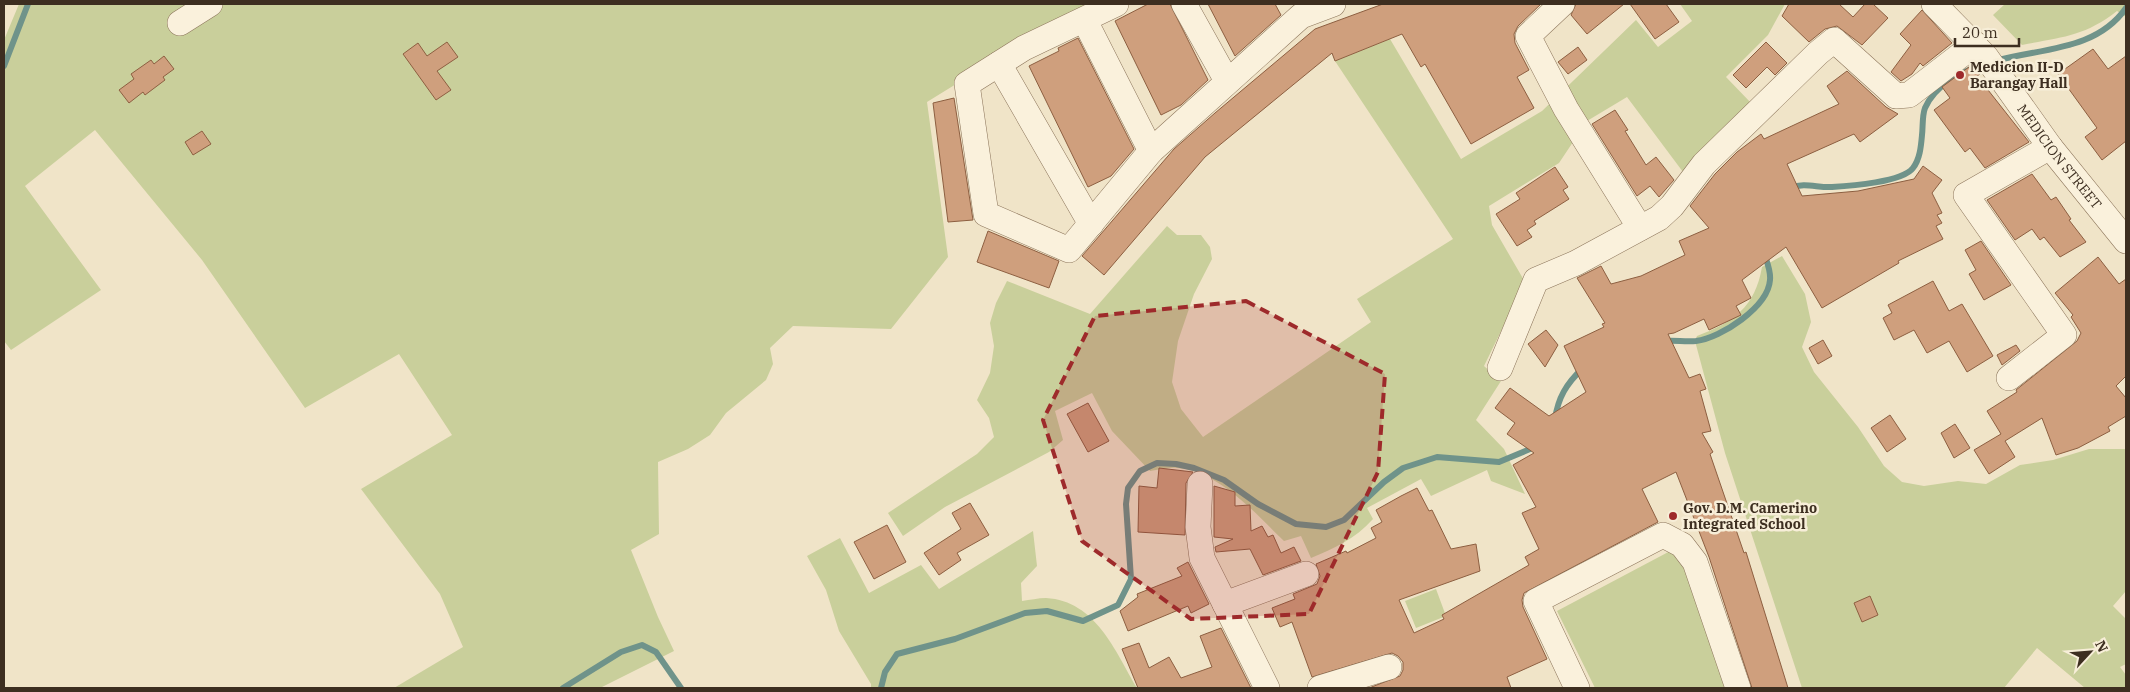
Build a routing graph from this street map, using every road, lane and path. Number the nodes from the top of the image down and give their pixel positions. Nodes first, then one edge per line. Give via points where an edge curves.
1 (210, 4) edge
2 (1116, 4) edge
3 (1184, 4) edge
4 (1333, 4) edge
5 (1562, 4) edge
6 (1934, 4) edge
7 (1298, 10) edge
8 (1085, 21) junction
9 (180, 22) dead end
10 (1987, 59) junction
11 (999, 64) junction
12 (1227, 81) junction
13 (2050, 148) junction
14 (1151, 151) junction
15 (1090, 224) junction
16 (1640, 228) junction
17 (2126, 241) edge
18 (1500, 368) dead end
19 (2009, 378) dead end
20 (1200, 484) dead end
21 (1306, 574) dead end
22 (1225, 604) junction
23 (1389, 667) dead end
24 (1267, 688) edge
25 (1320, 688) edge
26 (1577, 688) edge
27 (1738, 688) edge

1 - 9 street
2 - 8 street
3 - 12 street
4 - 7 street
5 - 16 street via 1528,36 1566,109
6 - 10 street, MEDICION STREET
7 - 12 street
8 - 11 street via 1024,48
8 - 14 street
10 - 13 street, MEDICION STREET
10 - 16 street via 1909,95 1896,96 1834,40 1704,164 1672,206
11 - 15 street
11 - 15 street via 967,84 986,214 1069,250
12 - 14 street
13 - 17 street, MEDICION STREET
13 - 19 street via 1966,196 2064,335
14 - 15 street
16 - 18 street via 1576,263 1536,280
20 - 22 street via 1198,527 1202,558
21 - 22 street
22 - 24 street
23 - 25 street
26 - 27 street via 1536,602 1663,535 1682,545 1695,562

